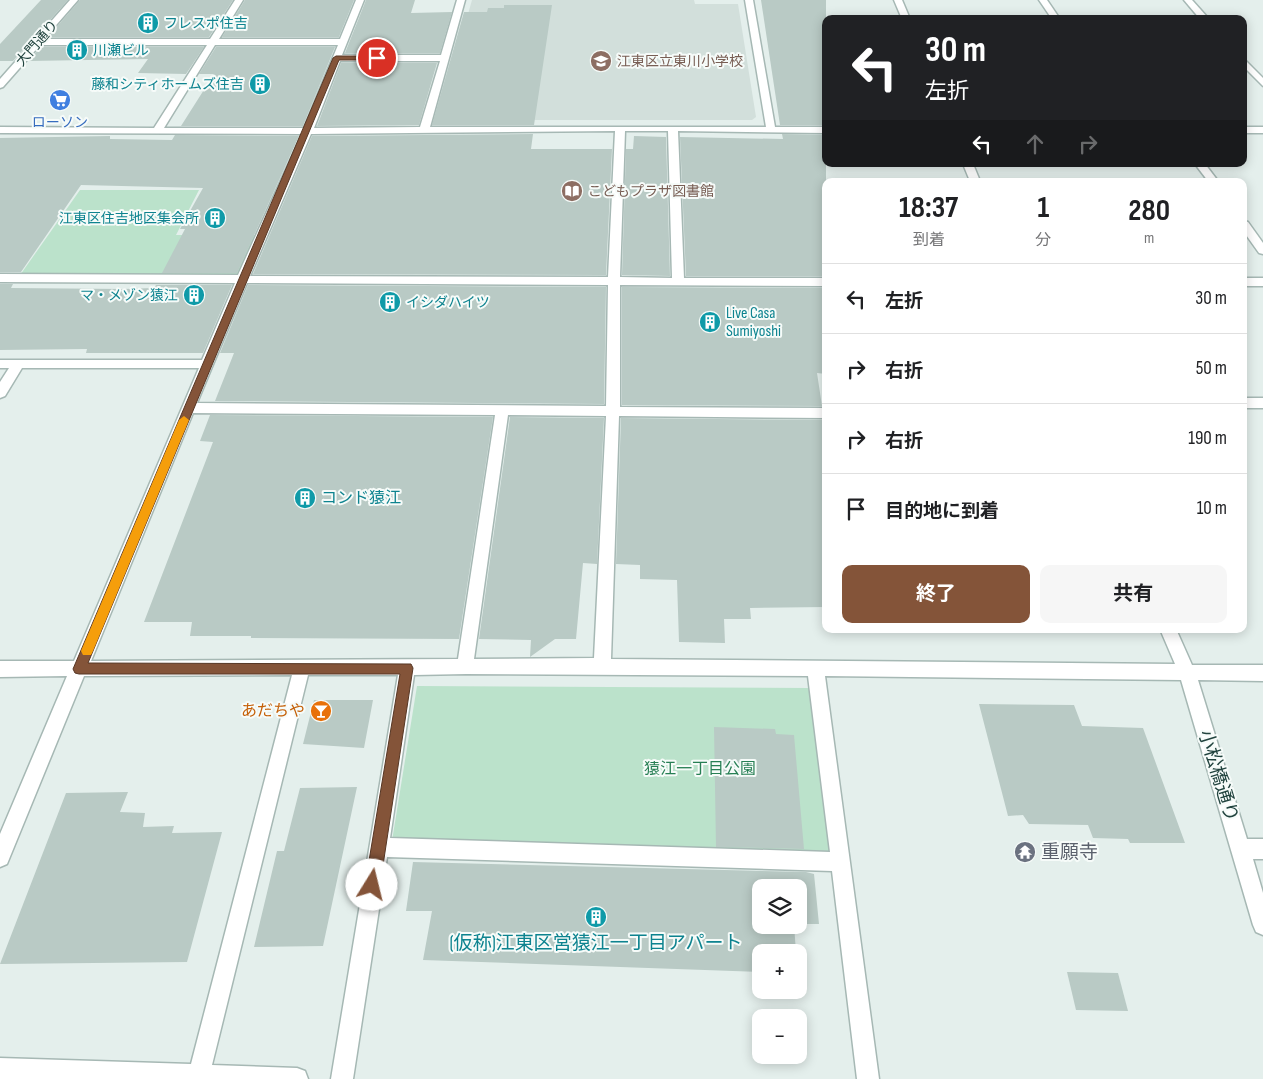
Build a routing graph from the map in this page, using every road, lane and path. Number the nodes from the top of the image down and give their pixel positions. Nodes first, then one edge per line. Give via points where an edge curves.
1 (74, 0) edge
2 (239, 0) edge
3 (360, 0) edge
4 (461, 0) edge
5 (748, 0) edge
6 (898, 0) edge
7 (1044, 0) edge
8 (1188, 0) edge
9 (904, 15) edge
10 (1053, 15) edge
11 (1201, 15) edge
12 (38, 42) junction
13 (213, 42) junction
14 (343, 42) junction
15 (336, 58) junction
16 (445, 58) junction
17 (1247, 65) edge
18 (1263, 83) edge
19 (0, 85) edge
20 (425, 128) junction
21 (620, 128) junction
22 (0, 130) edge
23 (673, 130) junction
24 (772, 130) junction
25 (822, 130) edge
26 (1247, 130) edge
27 (1263, 130) edge
28 (158, 131) junction
29 (307, 131) junction
30 (1202, 167) edge
31 (1211, 178) edge
32 (1247, 228) edge
33 (1263, 251) edge
34 (0, 278) edge
35 (242, 280) junction
36 (614, 282) junction
37 (678, 282) junction
38 (822, 282) edge
39 (1247, 282) edge
40 (1263, 282) edge
41 (0, 364) edge
42 (18, 364) junction
43 (207, 364) junction
44 (0, 393) edge
45 (1247, 403) edge
46 (1263, 403) edge
47 (189, 408) junction
48 (502, 411) junction
49 (613, 411) junction
50 (822, 413) edge
51 (1170, 633) edge
52 (602, 666) junction
53 (302, 667) junction
54 (465, 667) junction
55 (407, 668) junction
56 (0, 669) edge
57 (79, 669) junction
58 (816, 669) junction
59 (1187, 673) junction
60 (1263, 673) edge
61 (378, 847) junction
62 (1240, 849) junction
63 (1263, 849) edge
64 (0, 857) edge
65 (840, 862) junction
66 (1263, 925) edge
67 (0, 1069) edge
68 (199, 1077) edge
69 (297, 1079) edge
70 (342, 1079) edge
71 (868, 1079) edge

1 - 12 street, 大門通り
2 - 13 street
3 - 14 street
4 - 16 street
5 - 24 street
6 - 9 street
7 - 10 street
8 - 11 street
12 - 13 street
12 - 19 street, 大門通り
13 - 14 street
13 - 28 street
14 - 15 street
15 - 16 street
15 - 29 street
16 - 20 street
17 - 18 street
20 - 21 street
20 - 29 street
21 - 23 street
21 - 36 street
22 - 28 street
23 - 24 street
23 - 37 street
24 - 25 street
26 - 27 street
28 - 29 street
29 - 35 street
30 - 31 street
32 - 33 street
34 - 35 street
35 - 36 street
35 - 43 street
36 - 37 street
36 - 49 street
37 - 38 street
39 - 40 street
41 - 42 street
42 - 43 street
42 - 44 street
43 - 47 street
45 - 46 street
47 - 48 street
47 - 57 street
48 - 49 street
48 - 54 street
49 - 50 street
49 - 52 street
51 - 59 street, 小松橋通り
52 - 54 street
52 - 58 street
53 - 55 street
53 - 57 street
53 - 68 street
54 - 55 street
55 - 61 street
56 - 57 street
57 - 64 street
58 - 59 street
58 - 65 street
59 - 60 street
59 - 62 street, 小松橋通り
61 - 65 street
61 - 70 street
62 - 63 street
62 - 66 street, 小松橋通り
65 - 71 street
67 - 68 street
68 - 69 street

